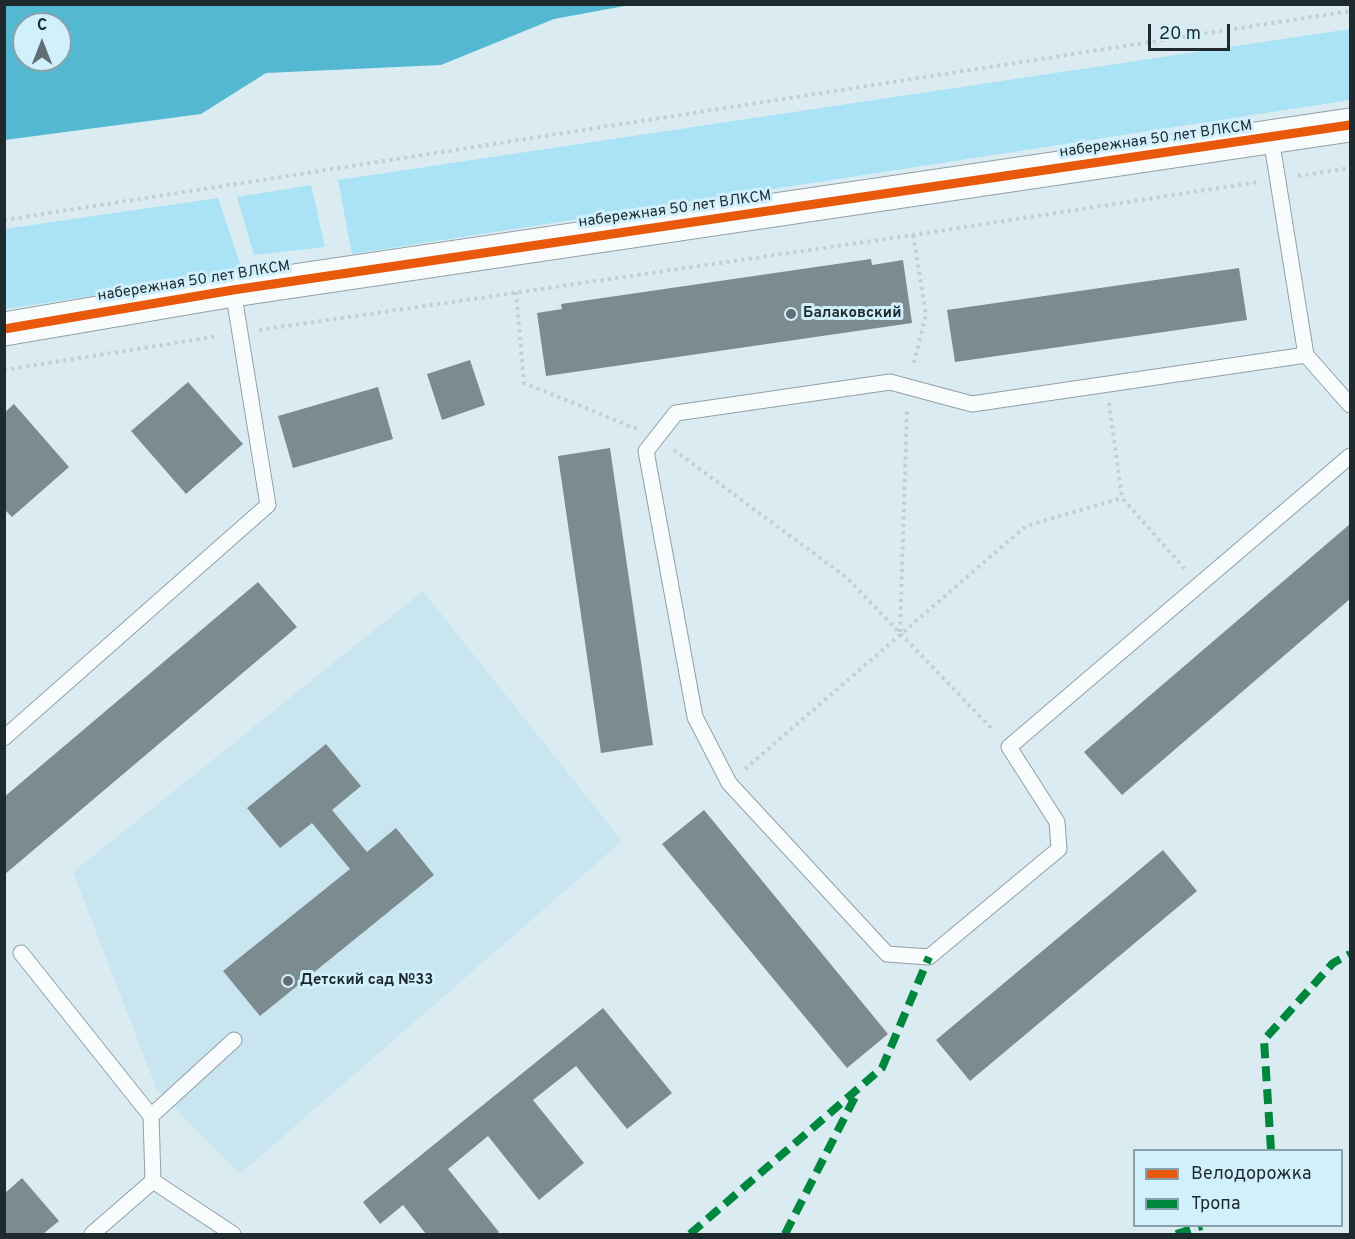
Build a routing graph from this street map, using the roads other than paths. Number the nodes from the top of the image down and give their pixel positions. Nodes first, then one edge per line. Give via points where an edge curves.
1 (1350, 125) edge
2 (1271, 138) junction
3 (233, 290) junction
4 (4, 329) edge
5 (1306, 355) junction
6 (1350, 405) edge
7 (1350, 456) edge
8 (4, 738) edge
9 (21, 953) dead end
10 (234, 1040) dead end
11 (151, 1116) junction
12 (153, 1181) junction
13 (92, 1234) edge
14 (233, 1234) edge

1 - 2 street, набережная 50 лет ВЛКСМ
2 - 3 street, набережная 50 лет ВЛКСМ
2 - 5 lane
3 - 4 street, набережная 50 лет ВЛКСМ
3 - 8 lane via 268,505
5 - 6 lane
5 - 7 lane via 972,404 890,382 676,413 646,451 695,717 729,783 887,954 929,957 1059,849 1057,822 1010,747
9 - 11 lane
10 - 11 lane
11 - 12 lane
12 - 13 lane
12 - 14 lane

